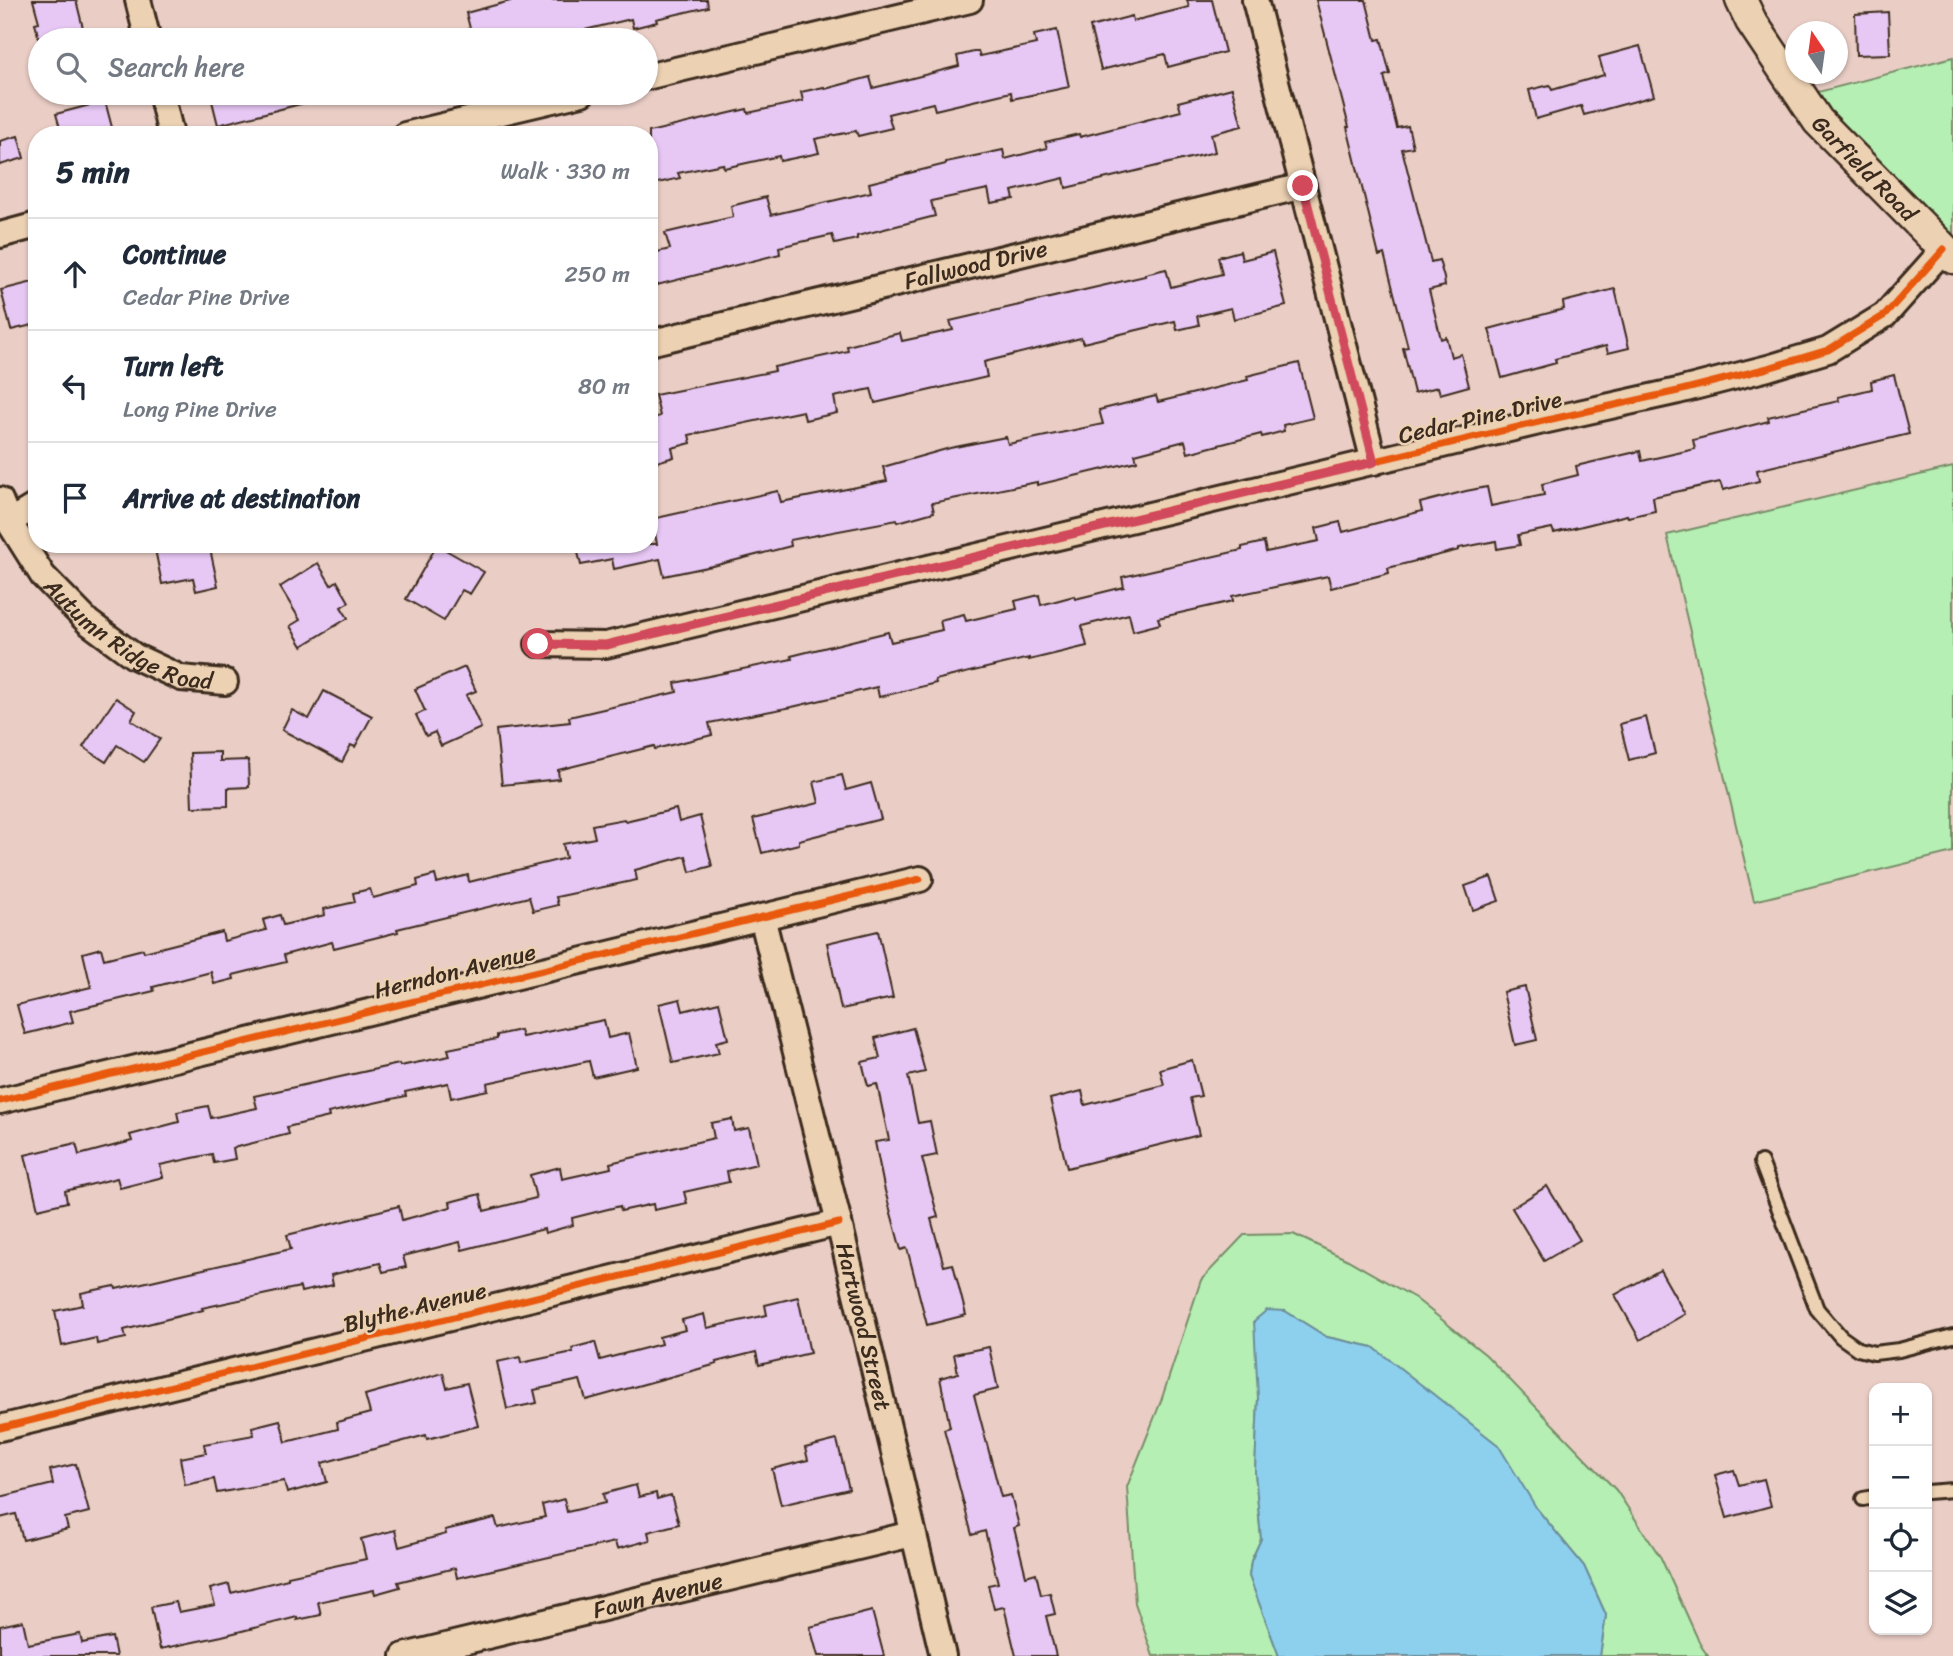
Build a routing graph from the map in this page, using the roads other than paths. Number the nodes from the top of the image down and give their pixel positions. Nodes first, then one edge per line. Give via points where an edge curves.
1 (138, 0) edge
2 (970, 0) edge
3 (1255, 0) edge
4 (1741, 0) edge
5 (145, 28) edge
6 (658, 75) edge
7 (164, 105) edge
8 (531, 105) edge
9 (169, 126) edge
10 (443, 126) edge
11 (1303, 186) junction
12 (28, 227) edge
13 (0, 234) edge
14 (1948, 253) edge
15 (658, 341) edge
16 (1374, 462) junction
17 (28, 507) edge
18 (5, 511) edge
19 (28, 550) edge
20 (30, 553) edge
21 (538, 644) dead end
22 (225, 682) dead end
23 (920, 879) dead end
24 (762, 917) junction
25 (0, 1101) edge
26 (1761, 1162) dead end
27 (839, 1223) junction
28 (1953, 1336) edge
29 (0, 1428) edge
30 (1953, 1490) edge
31 (1932, 1492) edge
32 (912, 1534) junction
33 (404, 1656) edge
34 (943, 1656) edge

1 - 5 street
2 - 6 street
3 - 11 street
4 - 14 street, Garfield Road via 1818,121
7 - 9 street
8 - 10 street
11 - 15 street, Fallwood Drive
11 - 16 street
12 - 13 street
14 - 16 street, Cedar Pine Drive via 1885,315 1828,350 1691,388
16 - 21 street, Cedar Pine Drive via 606,645
17 - 18 street
18 - 19 street, Autumn Ridge Road
20 - 22 street, Autumn Ridge Road via 43,576 88,622 134,656 181,678
23 - 24 street, Herndon Avenue
24 - 25 street, Herndon Avenue
24 - 27 street, Hartwood Street
26 - 28 lane via 1817,1309 1841,1337 1874,1353
27 - 29 street, Blythe Avenue
27 - 32 street, Hartwood Street
30 - 31 lane
32 - 33 street, Fawn Avenue
32 - 34 street, Hartwood Street

